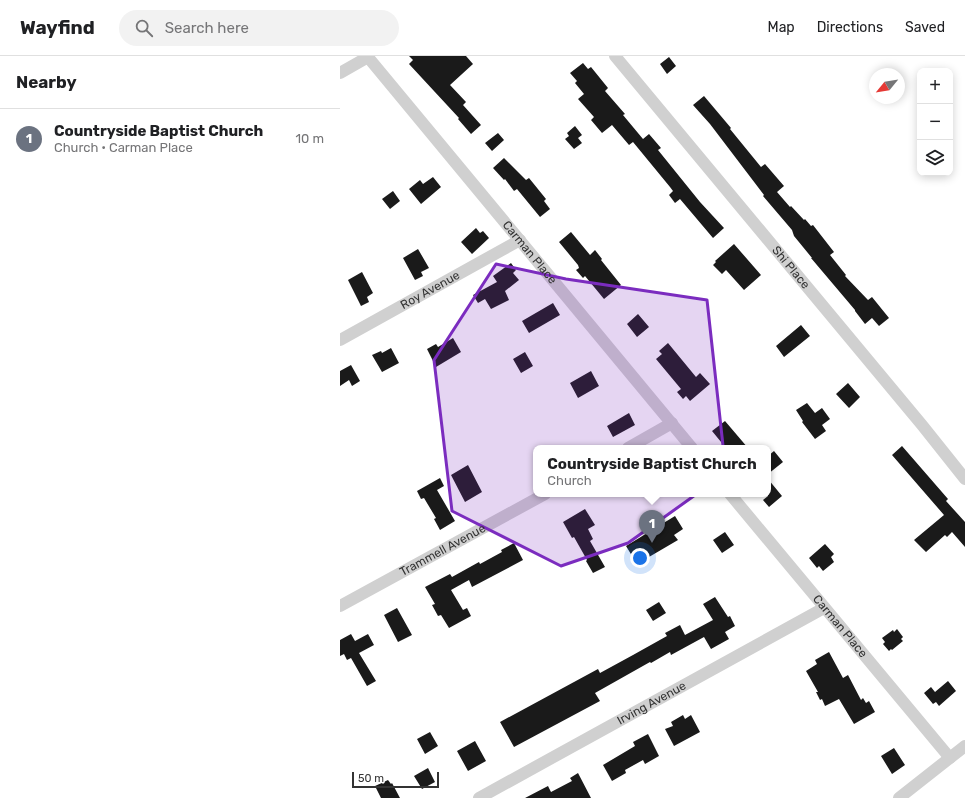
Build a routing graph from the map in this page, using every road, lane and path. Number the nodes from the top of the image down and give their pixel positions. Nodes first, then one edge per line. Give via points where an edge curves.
1 (368, 56) edge
2 (615, 56) edge
3 (340, 72) edge
4 (520, 240) junction
5 (340, 340) edge
6 (672, 423) junction
7 (633, 445) edge
8 (690, 445) edge
9 (965, 479) edge
10 (540, 497) edge
11 (732, 497) edge
12 (340, 606) edge
13 (824, 608) junction
14 (965, 746) edge
15 (950, 758) junction
16 (478, 798) edge
17 (899, 798) edge

1 - 3 street
1 - 4 street, Carman Place
2 - 9 street, Shi Place
4 - 5 street, Roy Avenue
4 - 6 street, Carman Place
6 - 7 street
6 - 8 street, Carman Place
10 - 12 street, Trammell Avenue
11 - 13 street, Carman Place
13 - 15 street, Carman Place
13 - 16 street, Irving Avenue
14 - 15 street
15 - 17 street

